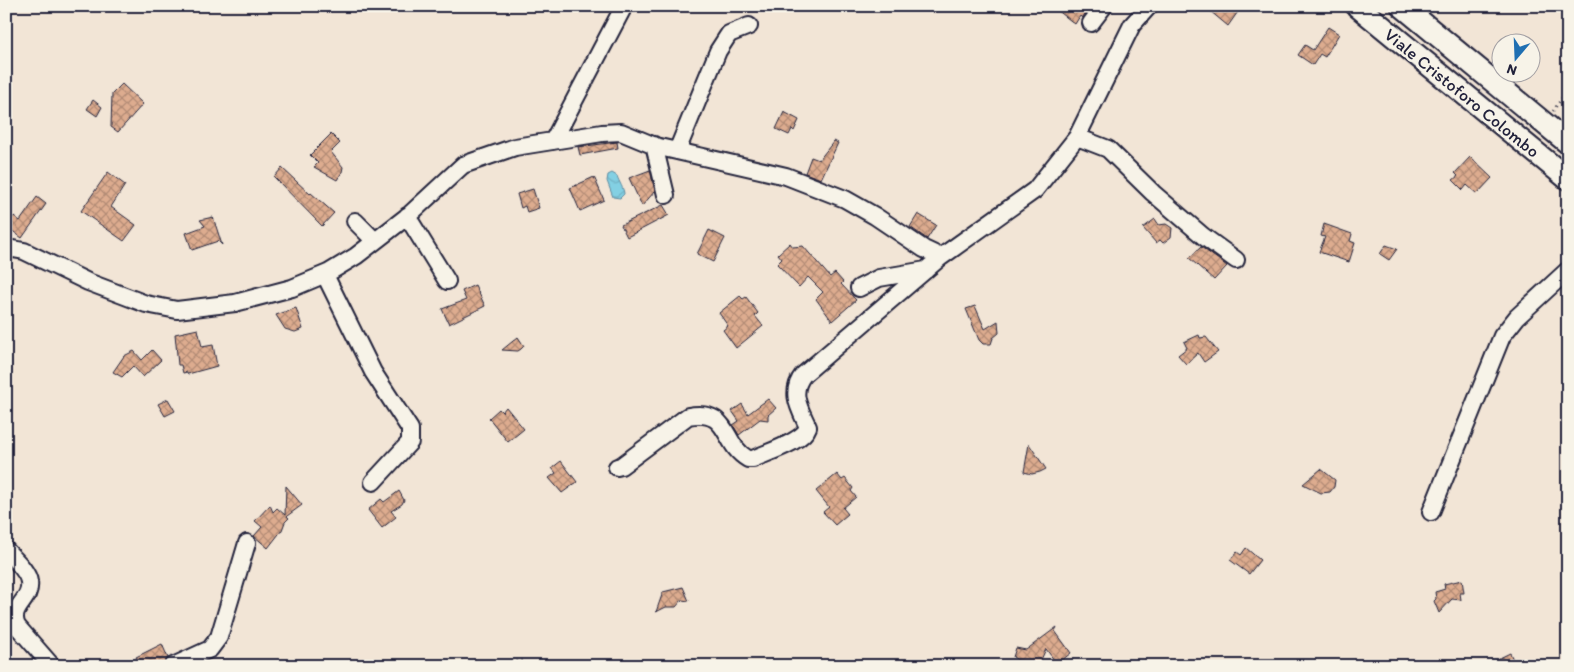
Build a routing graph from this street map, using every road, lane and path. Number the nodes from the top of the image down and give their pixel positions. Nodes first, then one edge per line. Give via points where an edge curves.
1 (624, 6) edge
2 (1104, 6) edge
3 (1148, 6) edge
4 (1357, 6) edge
5 (1402, 6) edge
6 (1091, 23) dead end
7 (749, 26) dead end
8 (1568, 89) edge
9 (1544, 124) junction
10 (1077, 137) junction
11 (553, 141) junction
12 (1568, 143) edge
13 (654, 145) junction
14 (677, 151) junction
15 (1568, 179) edge
16 (666, 195) dead end
17 (407, 216) junction
18 (355, 221) dead end
19 (375, 241) junction
20 (6, 251) edge
21 (941, 257) junction
22 (1236, 260) dead end
23 (927, 270) junction
24 (1568, 270) edge
25 (325, 274) junction
26 (447, 281) dead end
27 (859, 288) dead end
28 (617, 467) dead end
29 (373, 482) dead end
30 (1431, 512) dead end
31 (247, 544) dead end
32 (6, 550) edge
33 (10, 619) edge
34 (524, 660) dead end
35 (46, 664) edge
36 (173, 666) edge
37 (498, 666) edge

1 - 11 street
2 - 6 street
3 - 10 street via 1132,25
4 - 15 main road, Viale Cristoforo Colombo
5 - 9 main road, Viale Cristoforo Colombo
7 - 14 street via 729,34 718,51
8 - 9 path
9 - 12 main road, Viale Cristoforo Colombo
10 - 21 street via 1035,190
10 - 22 street via 1108,149 1153,194
11 - 13 street via 621,132
11 - 17 street via 515,146 463,165
13 - 14 street
13 - 16 street
14 - 21 street via 786,176 837,196
17 - 19 street
17 - 26 street
18 - 19 street
19 - 25 street
20 - 25 street via 24,251 88,282 146,304 176,310 236,303 292,288
21 - 23 street
23 - 27 street via 878,278
23 - 28 street via 797,382 797,401 808,427 800,438 748,459 712,416 701,413 688,416
24 - 30 street via 1502,336
25 - 29 street via 373,372 410,429 410,442
31 - 36 street via 219,637 210,649
32 - 33 street via 30,581 26,597
33 - 35 street
34 - 37 path

